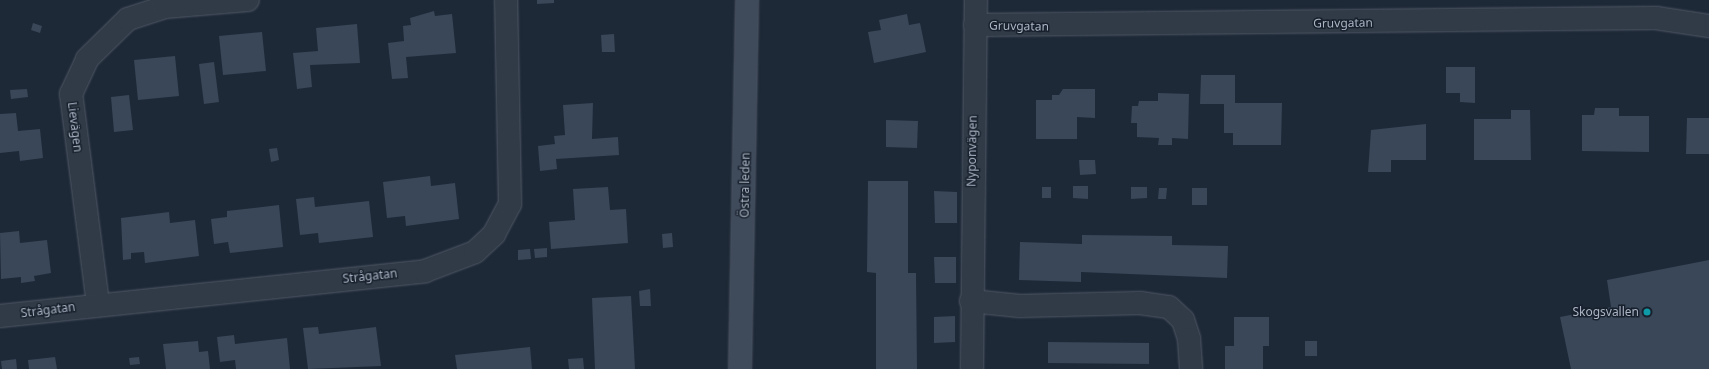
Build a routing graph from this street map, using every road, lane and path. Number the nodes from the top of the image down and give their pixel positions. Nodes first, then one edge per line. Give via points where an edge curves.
1 (248, 0) edge
2 (506, 0) edge
3 (747, 0) edge
4 (976, 0) edge
5 (975, 25) junction
6 (1709, 26) edge
7 (971, 301) junction
8 (98, 304) junction
9 (0, 316) edge
10 (740, 369) edge
11 (972, 369) edge
12 (1191, 369) edge

1 - 8 street, Lievägen via 164,7 128,19 87,58 71,94
2 - 8 street, Strågatan via 510,204 494,234 475,252 425,271
3 - 10 street, Östra leden
4 - 5 street, Nyponvägen
5 - 6 street, Gruvgatan via 1656,18
5 - 7 street, Nyponvägen
7 - 11 street, Nyponvägen
7 - 12 street via 1020,306 1140,304 1169,307 1183,320 1189,338
8 - 9 street, Strågatan

